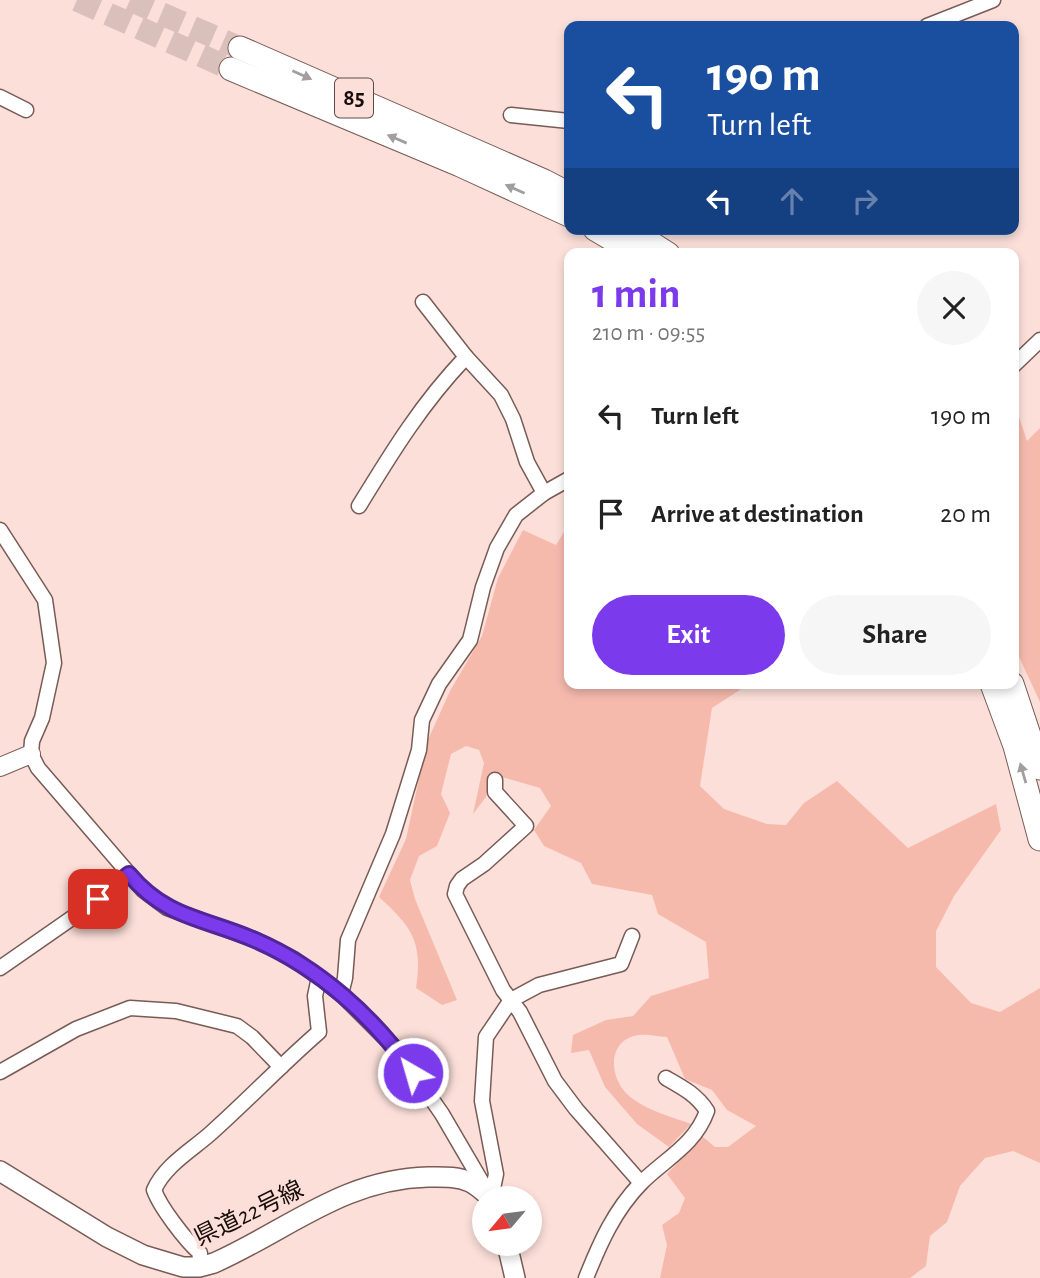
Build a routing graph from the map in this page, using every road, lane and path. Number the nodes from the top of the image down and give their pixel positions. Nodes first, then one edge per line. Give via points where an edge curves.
1 (993, 0) edge
2 (940, 21) edge
3 (235, 58) tunnel mouth
4 (0, 97) edge
5 (26, 110) dead end
6 (511, 115) dead end
7 (564, 120) edge
8 (464, 156) junction
9 (564, 191) edge
10 (564, 212) edge
11 (605, 235) edge
12 (638, 235) edge
13 (627, 248) edge
14 (659, 248) edge
15 (423, 302) dead end
16 (1040, 340) edge
17 (466, 356) junction
18 (1019, 360) edge
19 (564, 482) edge
20 (544, 493) junction
21 (359, 506) dead end
22 (0, 530) edge
23 (994, 689) edge
24 (1014, 689) edge
25 (31, 754) junction
26 (0, 768) edge
27 (1040, 768) edge
28 (495, 780) dead end
29 (1040, 839) edge
30 (129, 874) junction
31 (632, 936) dead end
32 (0, 968) edge
33 (319, 977) junction
34 (341, 994) junction
35 (511, 1000) junction
36 (281, 1067) junction
37 (0, 1072) edge
38 (666, 1078) dead end
39 (0, 1171) edge
40 (641, 1183) junction
41 (476, 1186) edge
42 (484, 1186) edge
43 (494, 1186) edge
44 (510, 1256) edge
45 (199, 1268) junction
46 (515, 1278) edge
47 (586, 1278) edge

1 - 2 street
3 - 8 main road, 85
4 - 5 street
6 - 7 street
8 - 9 main road, 85
10 -> 8 main road, 85
11 - 13 main road
12 - 14 main road
15 - 17 street
16 - 18 street
17 - 20 street via 501,395
17 - 21 street via 436,388
19 - 20 street
20 - 34 street via 516,514 497,548 470,640 439,684 422,720 419,750 393,834 348,940
22 - 25 street via 45,600 54,663
29 -> 23 main road
24 - 27 main road
25 - 26 street
25 - 30 street via 54,788
28 - 35 street via 495,792 526,826 462,878 455,894
30 - 32 street
30 - 33 street via 167,908 256,940
31 - 35 street via 621,964 540,985
33 - 34 street
33 - 36 street via 318,1032
34 - 42 street via 399,1052
35 - 40 street via 555,1081
35 - 43 street via 486,1037 482,1101 496,1174
36 - 37 street via 237,1026 176,1011 130,1008 76,1029
36 - 45 street via 158,1180 157,1198 184,1240 200,1254
38 - 40 street via 689,1092 707,1111 694,1137
39 - 45 main road, 県道22号線 via 143,1255 166,1264
40 - 47 street via 613,1218
41 - 45 main road, 県道22号線 via 458,1178 383,1181 345,1194
44 - 46 main road

